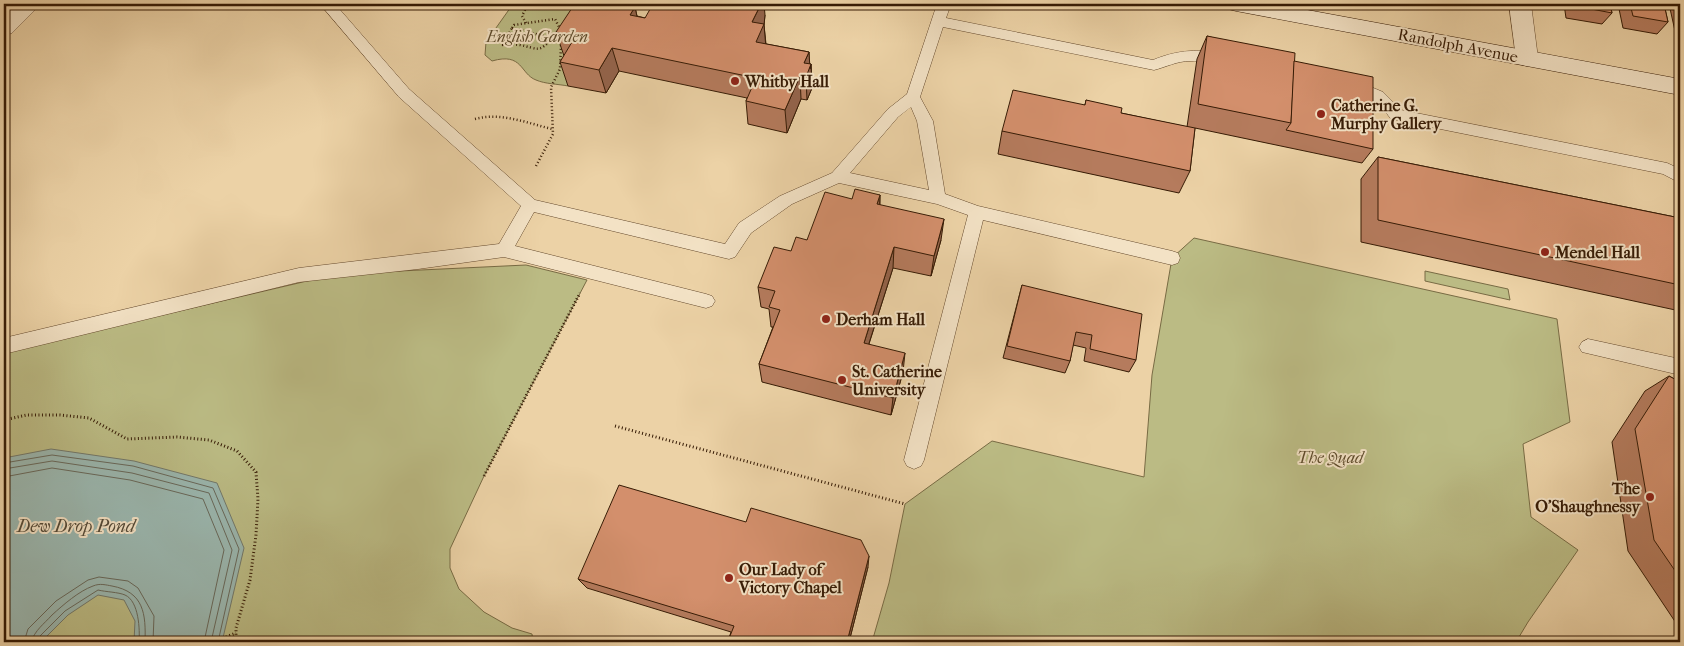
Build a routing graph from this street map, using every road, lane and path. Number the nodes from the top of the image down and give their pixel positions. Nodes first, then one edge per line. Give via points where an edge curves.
1 (30, 4) edge
2 (327, 4) edge
3 (528, 4) edge
4 (944, 4) edge
5 (1236, 4) edge
6 (1520, 4) edge
7 (939, 21) junction
8 (526, 23) junction
9 (5, 25) edge
10 (512, 28) junction
11 (562, 34) edge
12 (557, 36) dead end
13 (552, 38) junction
14 (562, 41) edge
15 (1527, 58) junction
16 (1238, 62) edge
17 (1334, 81) edge
18 (1680, 87) edge
19 (913, 97) junction
20 (475, 119) dead end
21 (553, 129) junction
22 (536, 166) dead end
23 (838, 177) junction
24 (1680, 177) edge
25 (938, 198) junction
26 (530, 205) junction
27 (977, 212) junction
28 (504, 250) junction
29 (1172, 258) dead end
30 (591, 272) junction
31 (706, 301) dead end
32 (4, 346) edge
33 (1588, 347) dead end
34 (1680, 368) edge
35 (4, 420) edge
36 (615, 426) dead end
37 (914, 460) dead end
38 (484, 476) dead end
39 (904, 504) dead end
40 (236, 633) junction
41 (213, 642) edge
42 (236, 642) edge

1 - 9 main road
2 - 26 lane via 404,93
3 - 8 path via 522,16
4 - 7 lane
5 - 15 main road, Randolph Avenue
6 - 15 main road
7 - 16 lane via 1154,65 1179,55
7 - 19 lane
8 - 10 path
8 - 11 path via 555,19
10 - 13 path
10 - 13 path via 502,45 518,44 535,51 545,48
12 - 13 path
14 - 21 path via 560,69 551,87
15 - 18 main road, Randolph Avenue
17 - 24 lane via 1374,92 1388,102 1396,115 1667,169
19 - 23 lane via 893,113
19 - 25 lane via 925,121
20 - 21 path via 496,117
21 - 22 path
23 - 25 lane
23 - 26 lane via 778,205 745,228 729,252
25 - 27 lane
26 - 28 lane
27 - 29 lane
27 - 37 lane
28 - 30 lane
28 - 32 lane via 299,274
30 - 31 lane
30 - 38 path
33 - 34 lane
35 - 40 path via 27,415 90,418 127,439 177,437 209,440 237,450 256,472 258,500 250,580
36 - 39 path
40 - 41 path
40 - 42 path

